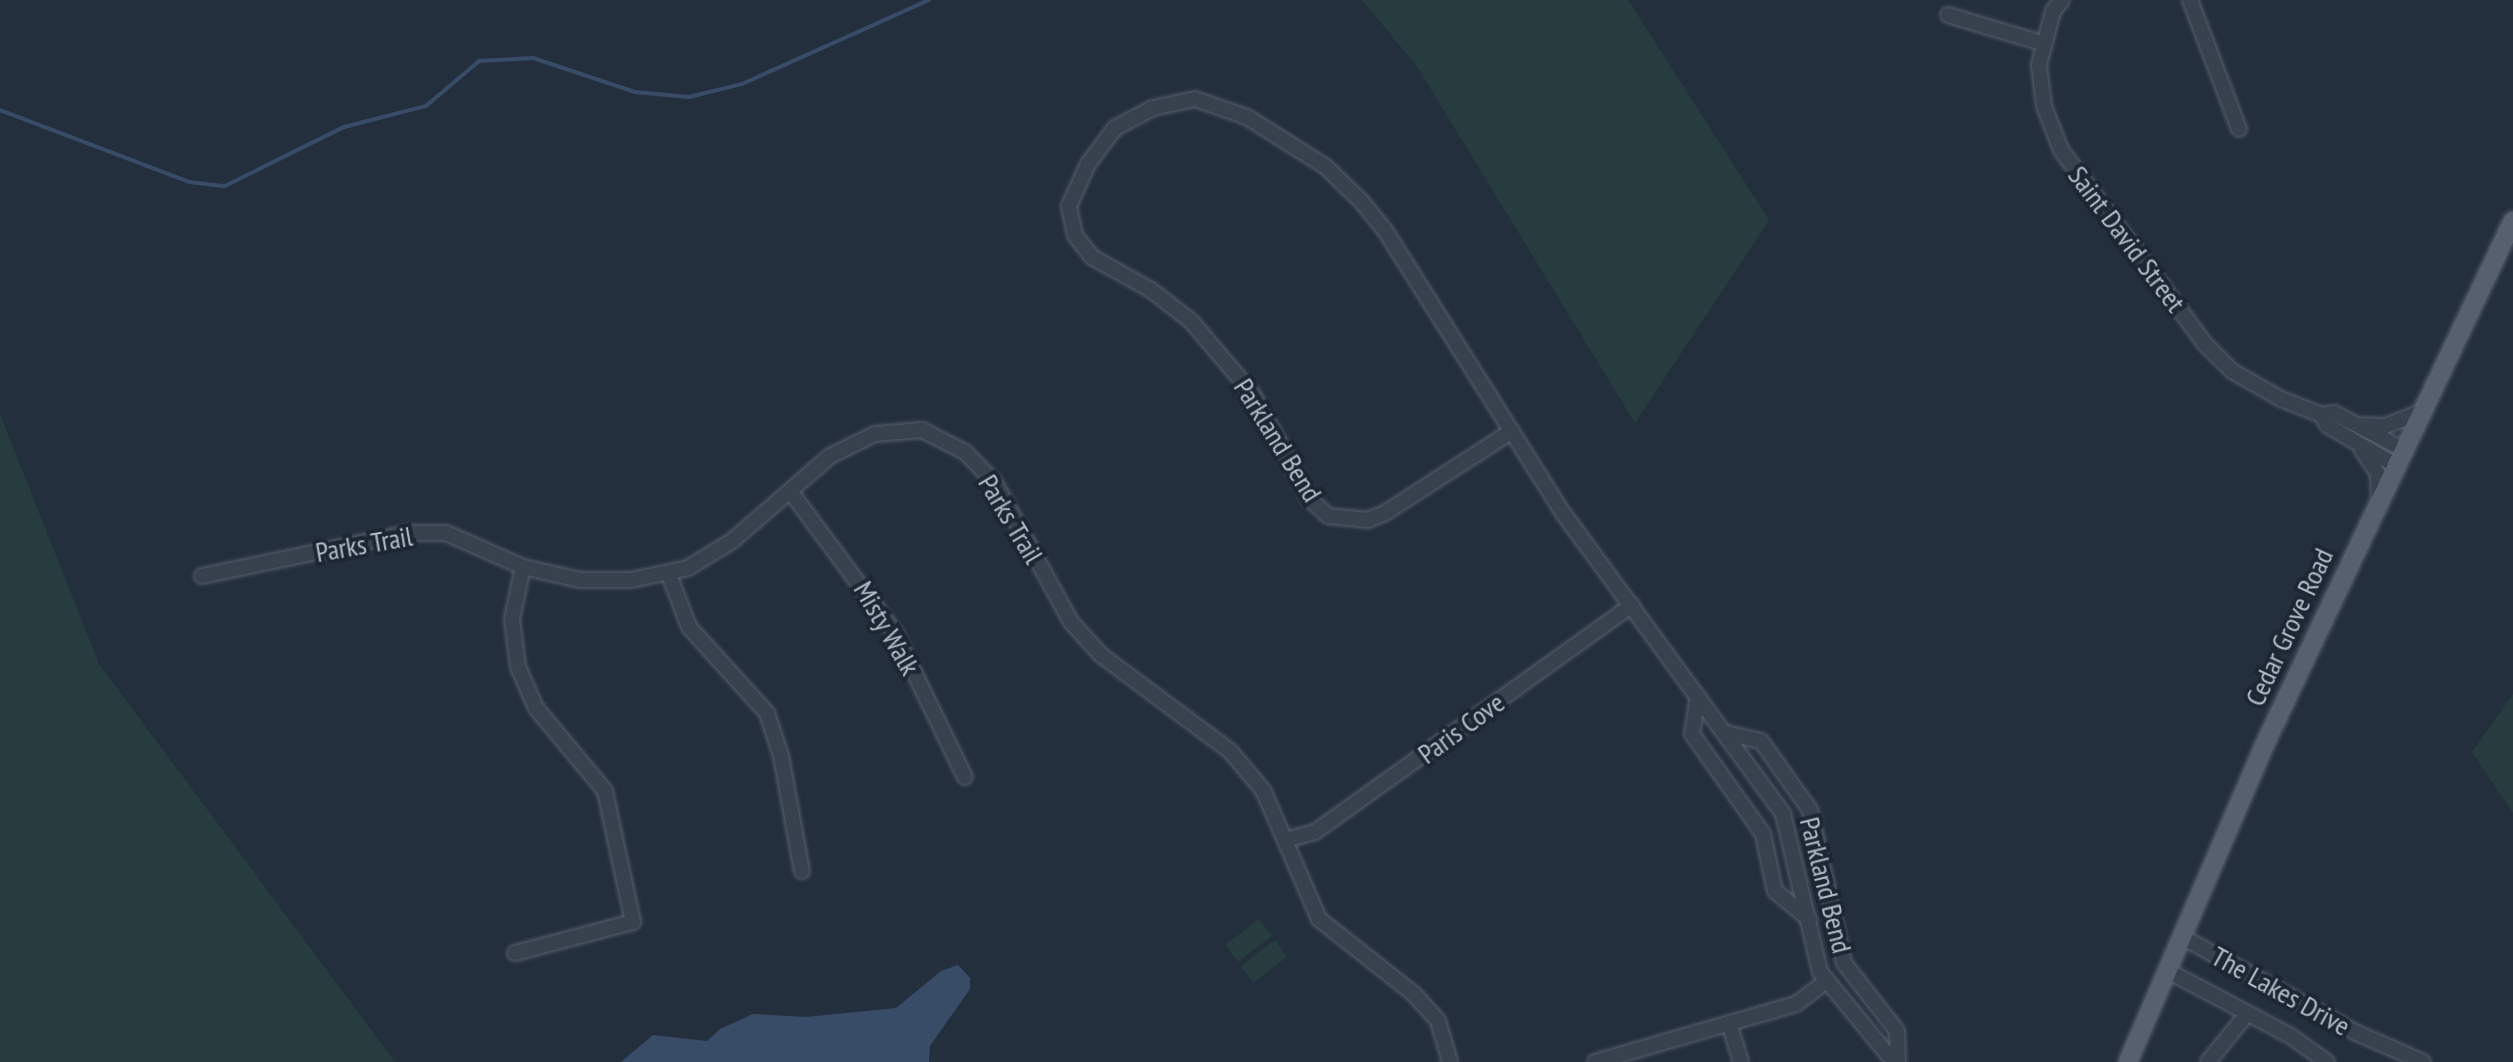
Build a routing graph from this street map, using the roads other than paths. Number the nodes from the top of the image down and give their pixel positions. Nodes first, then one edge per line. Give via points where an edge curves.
1 (2062, 0) edge
2 (2190, 0) edge
3 (1948, 15) dead end
4 (2045, 44) junction
5 (2239, 129) dead end
6 (2513, 221) edge
7 (2419, 413) junction
8 (2322, 415) junction
9 (2358, 425) junction
10 (1512, 431) junction
11 (2350, 439) junction
12 (2399, 457) junction
13 (790, 491) junction
14 (2379, 499) junction
15 (523, 567) junction
16 (668, 572) junction
17 (202, 576) dead end
18 (1632, 605) junction
19 (1698, 696) junction
20 (1726, 733) junction
21 (965, 777) dead end
22 (1285, 840) junction
23 (802, 871) dead end
24 (1809, 920) junction
25 (2184, 938) junction
26 (515, 953) dead end
27 (2170, 972) junction
28 (1827, 981) junction
29 (2247, 1014) junction
30 (1729, 1023) junction
31 (1450, 1062) edge
32 (1595, 1062) edge
33 (1741, 1062) edge
34 (1896, 1062) edge
35 (2128, 1062) edge
36 (2208, 1062) edge
37 (2327, 1062) edge
38 (2423, 1062) edge

1 - 4 street, Saint David Street
2 - 5 street
3 - 4 street
4 - 8 street, Saint David Street via 2039,65 2044,106 2061,150 2205,344 2232,371
6 - 7 main road, Cedar Grove Road
7 - 9 street via 2385,426
7 - 12 main road, Cedar Grove Road
8 - 9 street, Saint David Street via 2334,413
8 - 11 street, Saint David Street via 2327,425
9 - 12 street, Saint David Street
10 - 10 street, Parkland Bend via 1362,202 1326,167 1247,117 1195,99 1153,108 1115,128 1088,164 1069,206 1075,235 1092,257 1151,290 1191,321 1252,393 1310,499 1328,516 1358,521 1385,513
10 - 18 street, Parkland Bend
11 - 12 street, Saint David Street
11 - 14 street via 2375,466
12 - 14 main road, Cedar Grove Road
13 - 16 street, Parks Trail via 732,541 688,568
13 - 21 street, Misty Walk via 895,633
13 - 22 street, Parks Trail via 830,456 875,434 922,430 965,452 995,483 1071,622 1101,655 1230,751 1263,790
14 - 25 main road, Cedar Grove Road via 2264,746
15 - 16 street, Parks Trail via 580,580 631,580
15 - 17 street, Parks Trail via 446,533 407,533
15 - 26 street via 512,619 518,667 536,708 605,791 633,922
16 - 23 street via 689,627 767,713 781,756
18 - 19 street, Parkland Bend
18 - 22 street, Paris Cove via 1315,832
19 - 20 street, Parkland Bend
19 - 24 street, Parkland Bend via 1692,734 1763,834 1775,891
20 - 24 street, Parkland Bend via 1783,814
20 - 34 street, Parkland Bend via 1761,741 1810,810 1844,963 1897,1031
22 - 31 street, Parks Trail via 1319,919 1414,994 1438,1021
24 - 28 street, Parkland Bend via 1820,972
25 - 27 main road, Cedar Grove Road
25 - 38 street, The Lakes Drive via 2357,1033
27 - 29 street, The Lakes Drive
27 - 35 main road, Cedar Grove Road
28 - 30 street via 1796,1004
28 - 34 street, Parkland Bend
29 - 36 street, The Lakes Drive
29 - 37 street, The Lakes Drive
30 - 32 street
30 - 33 street

